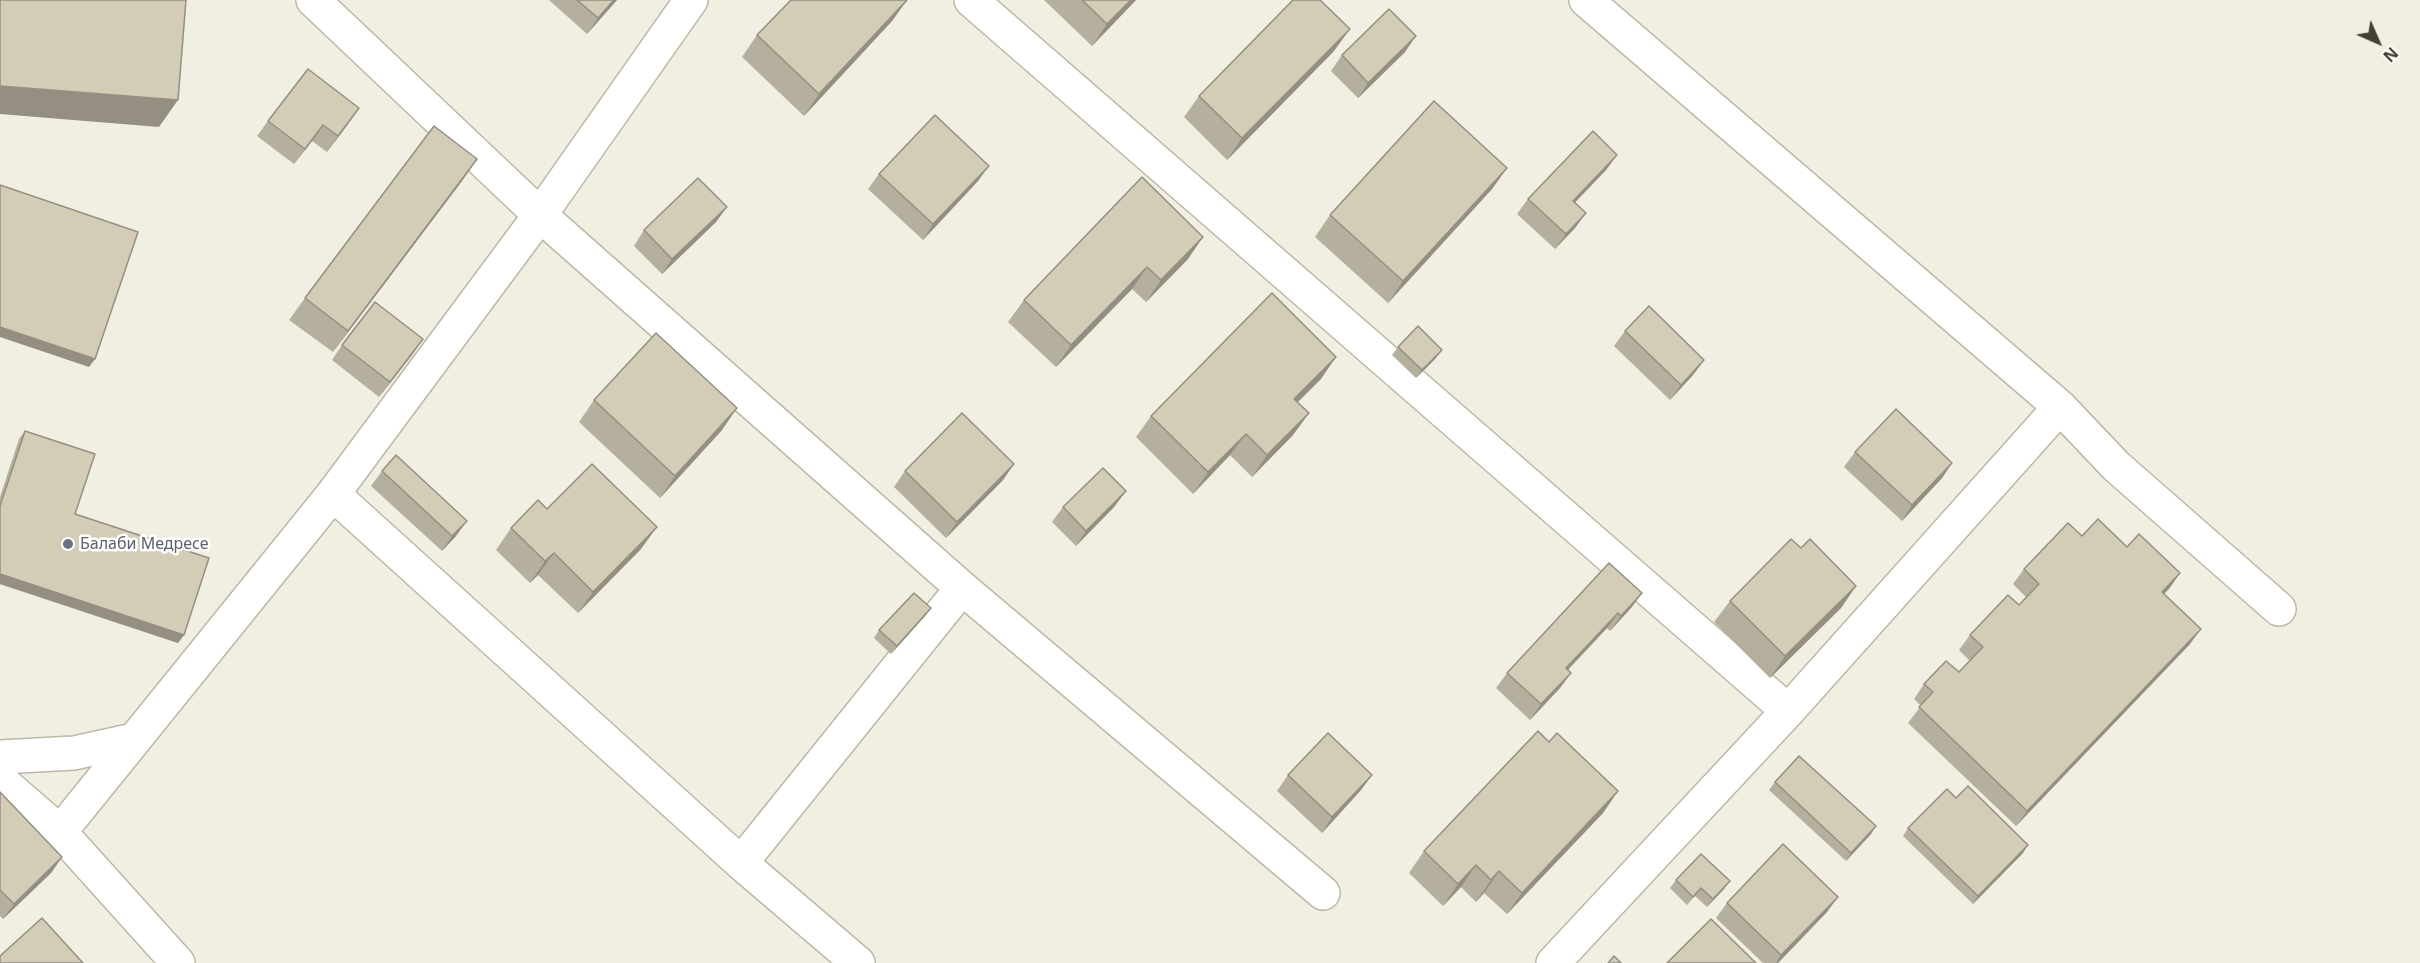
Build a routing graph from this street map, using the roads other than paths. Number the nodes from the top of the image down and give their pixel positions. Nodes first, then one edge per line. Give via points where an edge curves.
1 (313, 0) edge
2 (691, 0) edge
3 (971, 0) edge
4 (1586, 0) edge
5 (540, 215) junction
6 (2060, 407) junction
7 (333, 494) junction
8 (962, 588) junction
9 (2279, 609) dead end
10 (1788, 711) junction
11 (133, 740) junction
12 (0, 757) edge
13 (0, 780) edge
14 (60, 832) junction
15 (741, 863) junction
16 (1323, 892) dead end
17 (178, 963) edge
18 (858, 963) edge
19 (1553, 963) edge

1 - 5 street
2 - 5 street
3 - 10 street
4 - 6 street
5 - 7 street
5 - 8 street
6 - 9 street via 2116,466
6 - 10 street
7 - 11 street
7 - 15 street
8 - 15 street
8 - 16 street
10 - 19 street
11 - 12 street via 74,753
11 - 14 street
13 - 14 street
14 - 17 street
15 - 18 street

